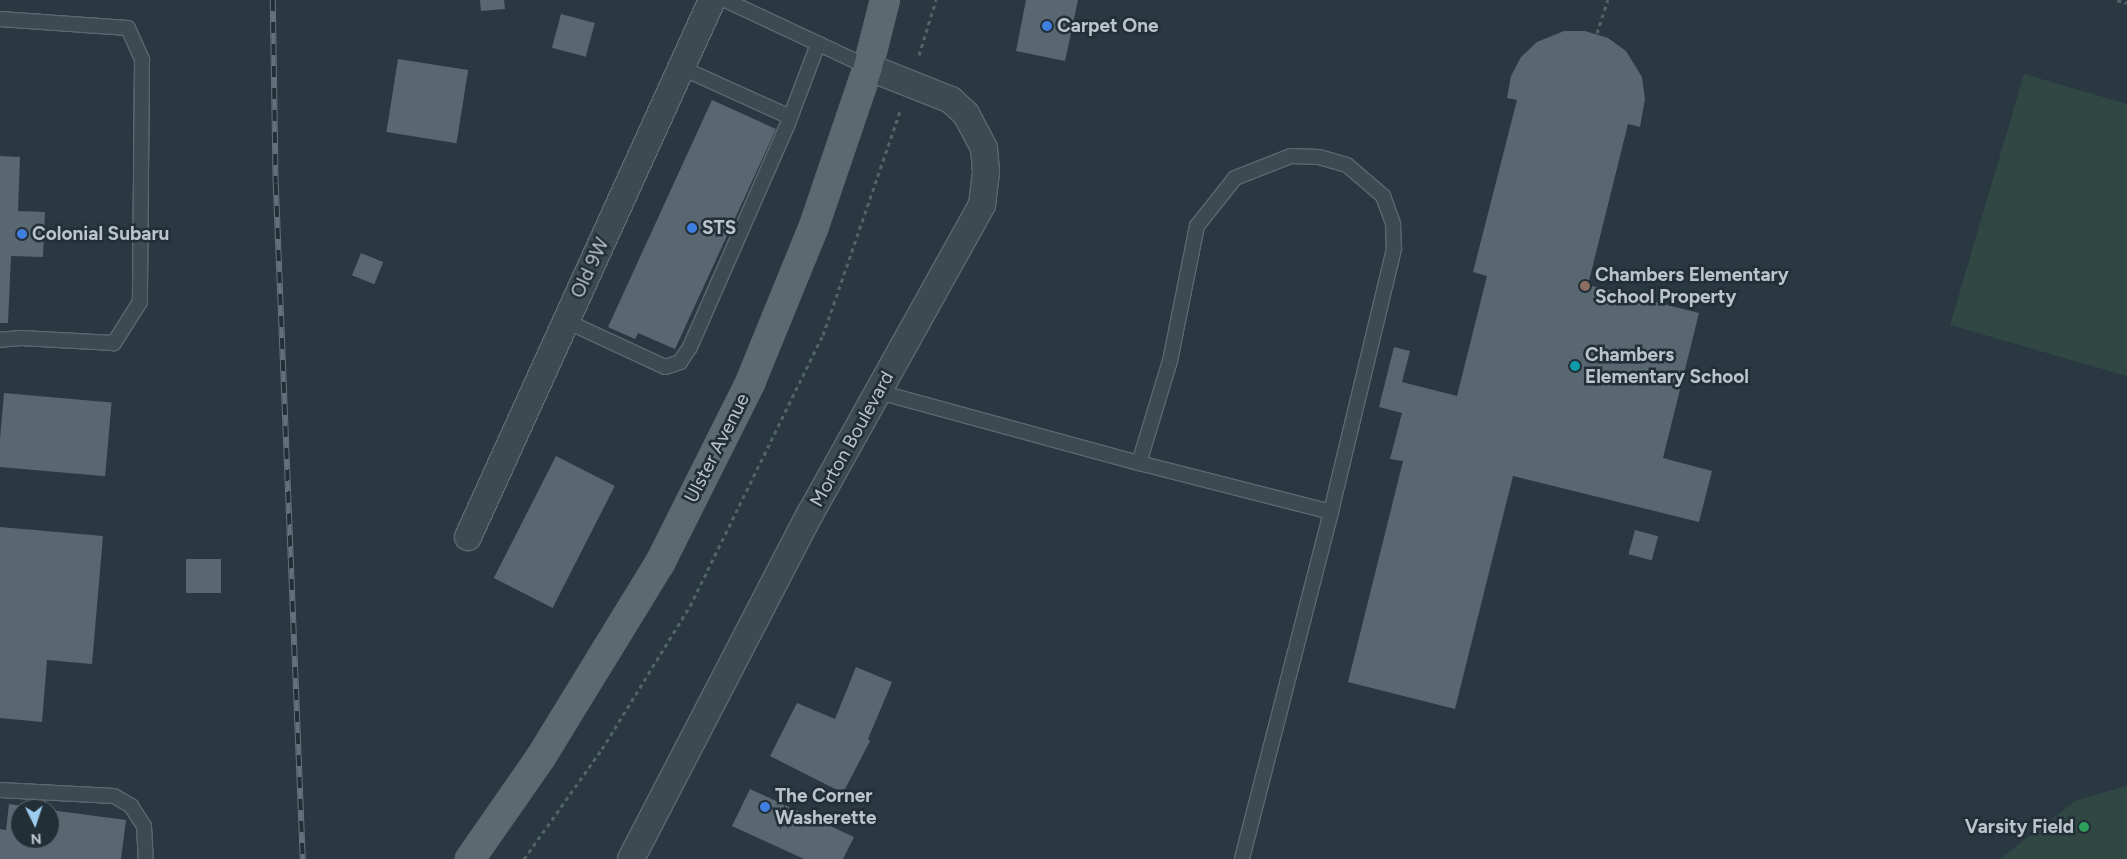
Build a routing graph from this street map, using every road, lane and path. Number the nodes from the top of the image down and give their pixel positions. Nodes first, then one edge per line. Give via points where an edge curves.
1 (712, 0) edge
2 (725, 0) edge
3 (885, 0) edge
4 (1608, 0) edge
5 (2117, 0) edge
6 (2127, 3) edge
7 (0, 19) edge
8 (1597, 34) dead end
9 (818, 44) junction
10 (868, 67) junction
11 (682, 68) junction
12 (790, 117) junction
13 (566, 321) junction
14 (0, 340) edge
15 (879, 392) junction
16 (1139, 463) junction
17 (1332, 512) junction
18 (468, 537) dead end
19 (0, 790) edge
20 (146, 859) edge
21 (470, 859) edge
22 (631, 859) edge
23 (1242, 859) edge

1 - 11 street, Old 9W
2 - 9 lane
3 - 10 main road, Ulster Avenue
4 - 8 path
5 - 6 path
7 - 14 lane via 128,28 142,60 142,70 140,302 114,343 21,338
9 - 10 lane
9 - 12 lane
10 - 15 street, Morton Boulevard via 951,100 966,114 984,148 986,171 982,205
10 - 21 main road, Ulster Avenue via 813,229 757,364 668,546 540,757
11 - 12 lane
11 - 13 street, Old 9W
12 - 13 lane via 690,347 680,362 665,367
13 - 18 street, Old 9W
15 - 16 lane
15 - 22 street, Morton Boulevard via 810,514
16 - 17 lane
16 - 17 lane via 1170,361 1198,226 1235,178 1292,156 1320,157 1346,165 1383,196 1393,224 1394,249
17 - 23 lane
19 - 20 lane via 114,796 131,806 144,826

